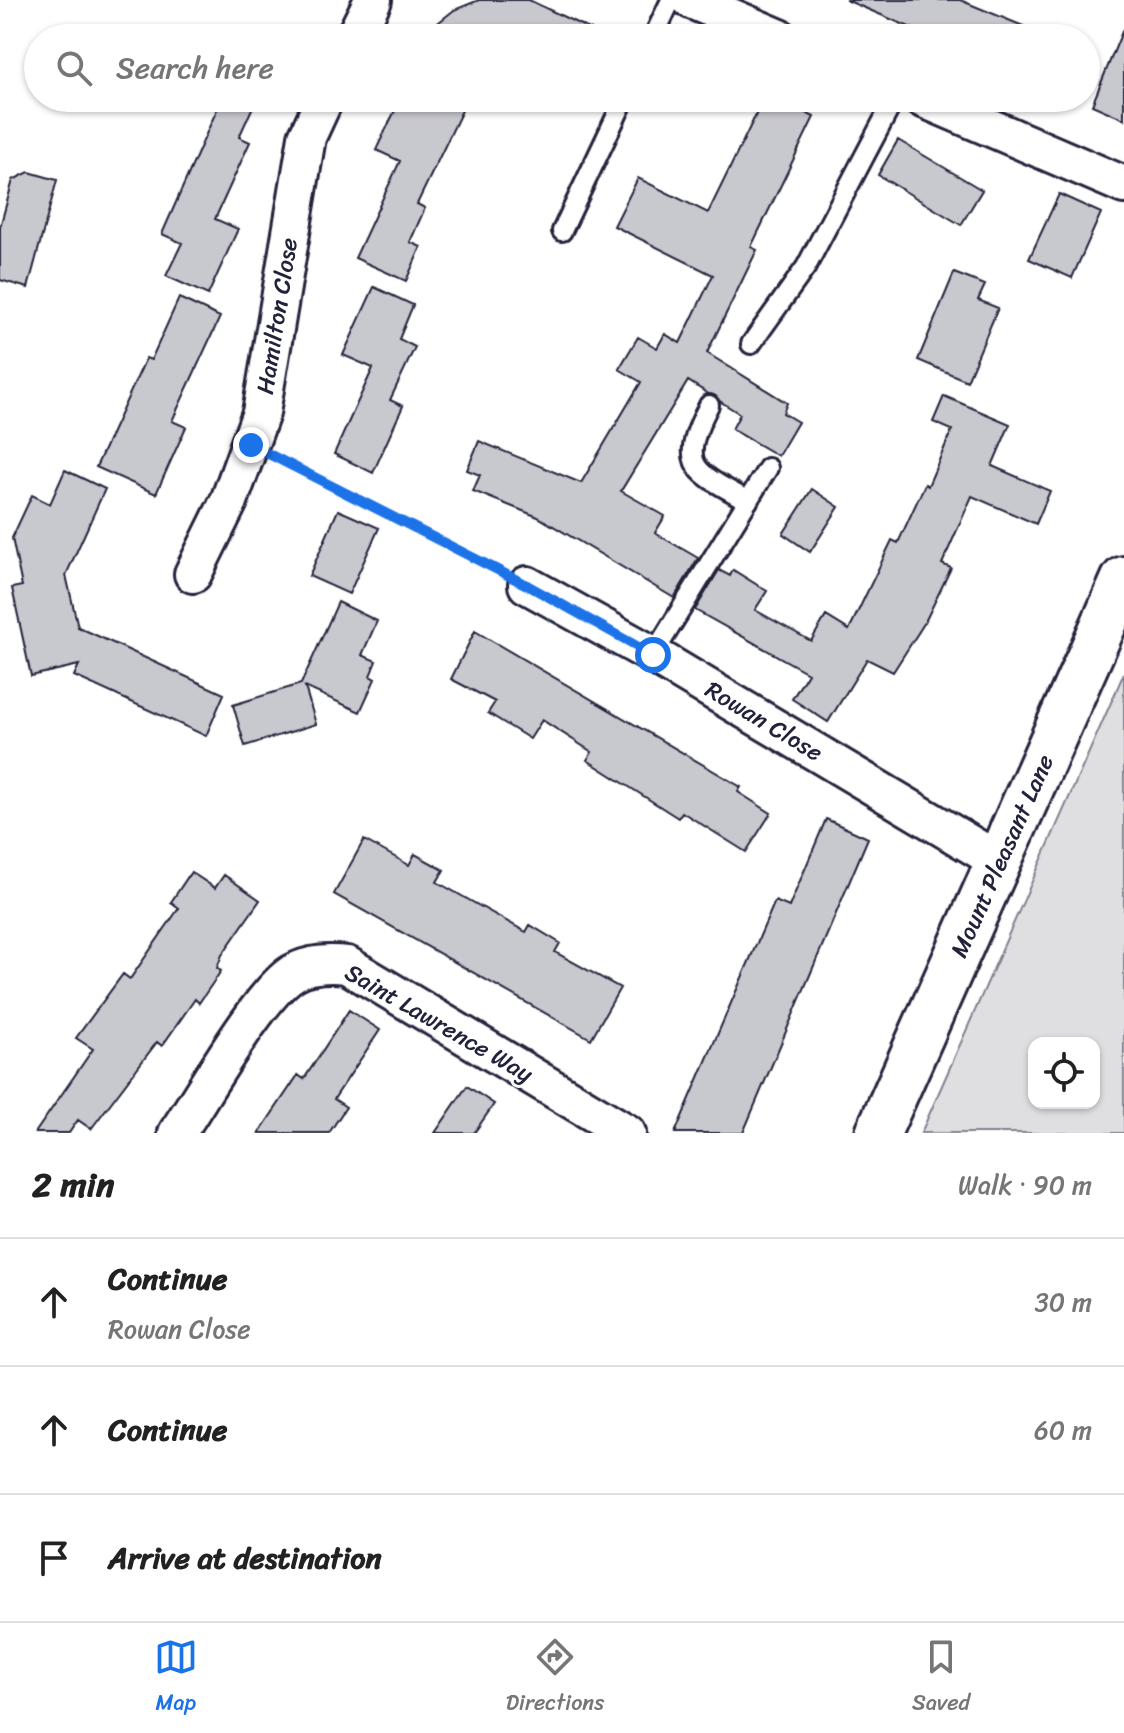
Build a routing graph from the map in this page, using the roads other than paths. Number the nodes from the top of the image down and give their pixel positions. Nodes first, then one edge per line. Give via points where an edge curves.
1 (373, 0) edge
2 (671, 0) edge
3 (691, 0) edge
4 (361, 24) edge
5 (660, 24) edge
6 (747, 24) edge
7 (319, 112) edge
8 (618, 112) edge
9 (888, 112) edge
10 (954, 112) edge
11 (1124, 185) edge
12 (562, 231) dead end
13 (751, 344) dead end
14 (709, 405) dead end
15 (768, 468) dead end
16 (748, 501) junction
17 (193, 574) dead end
18 (1124, 579) edge
19 (527, 585) road end
20 (653, 655) junction
21 (1000, 862) junction
22 (177, 1133) edge
23 (627, 1133) edge
24 (878, 1133) edge

1 - 4 street
2 - 5 lane
3 - 6 street
7 - 17 street, Hamilton Close via 307,137 261,413
8 - 12 lane
9 - 13 lane via 806,267
10 - 11 street
14 - 16 lane via 693,436 698,473
15 - 16 lane
16 - 20 lane
18 - 21 street, Mount Pleasant Lane
19 - 20 street, Rowan Close
20 - 21 street, Rowan Close
21 - 24 street, Mount Pleasant Lane
22 - 23 street, Saint Lawrence Way via 269,995 296,972 330,963 347,965

